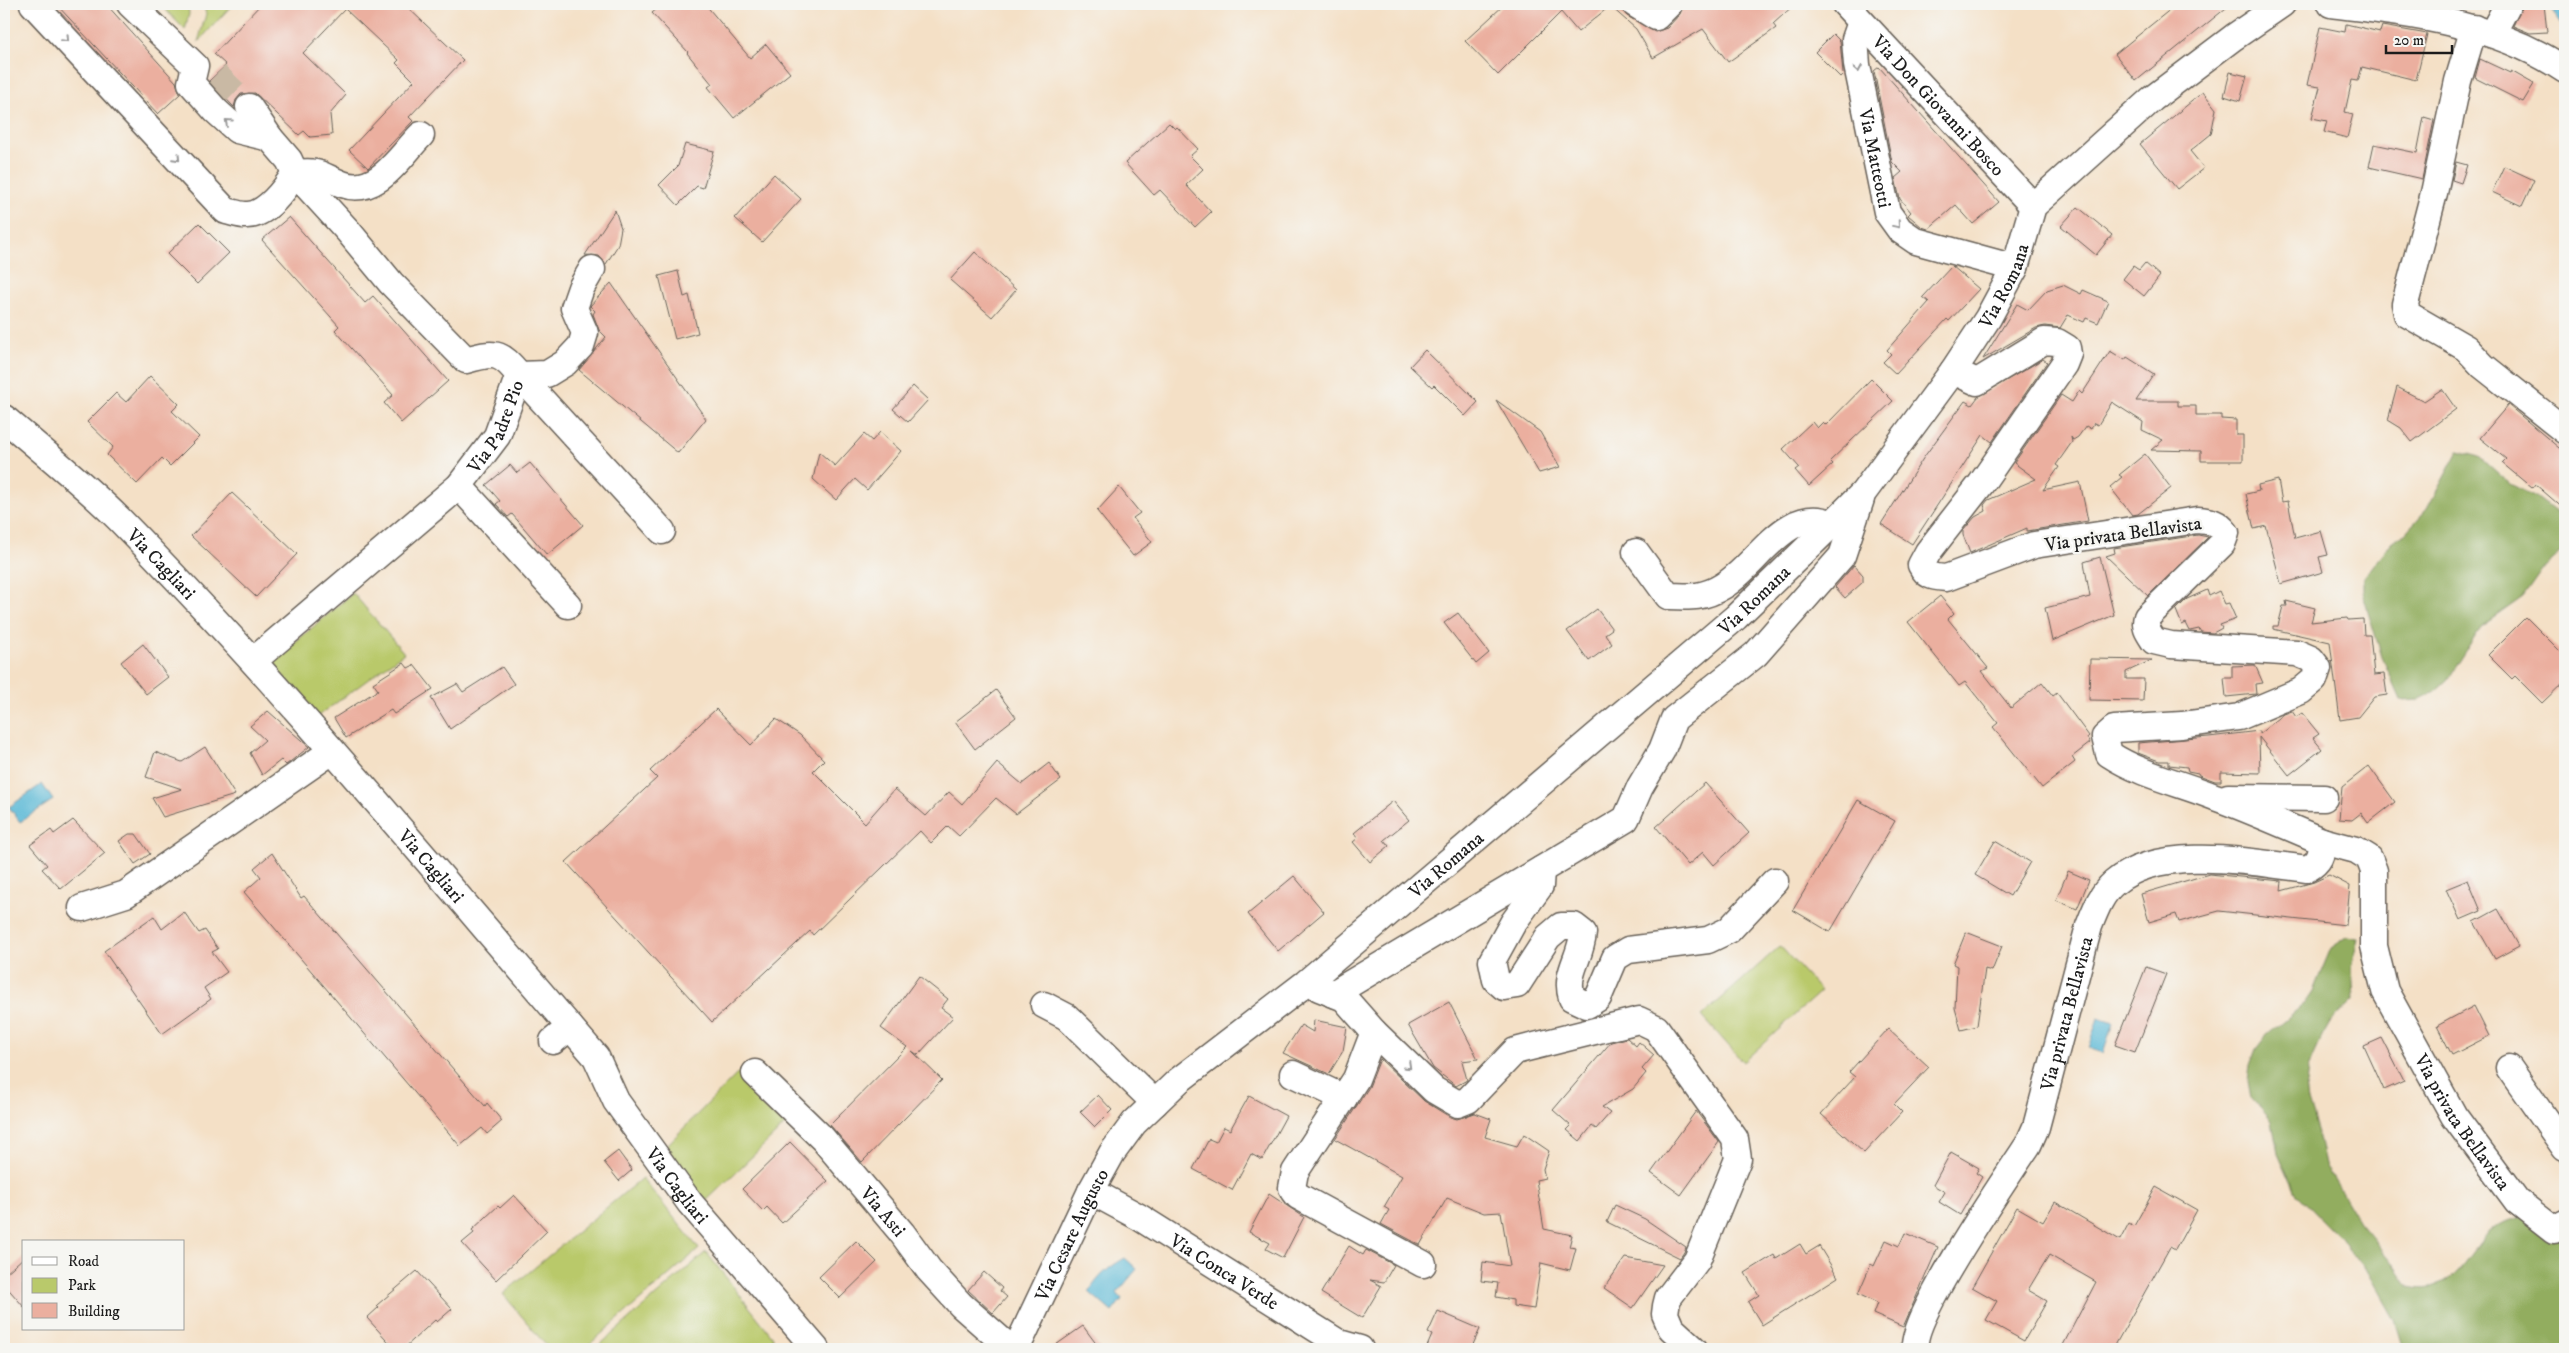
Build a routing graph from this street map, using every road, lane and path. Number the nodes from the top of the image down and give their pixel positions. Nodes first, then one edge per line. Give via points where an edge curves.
1 (33, 4) edge
2 (130, 4) edge
3 (1634, 4) edge
4 (1669, 4) edge
5 (2282, 4) edge
6 (2331, 4) edge
7 (2508, 4) edge
8 (1853, 13) edge
9 (2483, 31) junction
10 (2565, 70) edge
11 (249, 108) tunnel mouth
12 (421, 135) dead end
13 (270, 138) junction
14 (295, 173) junction
15 (2033, 206) junction
16 (2015, 268) junction
17 (592, 269) dead end
18 (1953, 372) junction
19 (519, 376) junction
20 (4, 418) edge
21 (2565, 431) edge
22 (459, 486) junction
23 (1863, 493) junction
24 (1832, 524) junction
25 (662, 531) dead end
26 (1636, 552) dead end
27 (568, 605) dead end
28 (253, 662) junction
29 (332, 751) junction
30 (2215, 796) junction
31 (2324, 798) dead end
32 (2322, 840) junction
33 (1541, 870) junction
34 (1775, 881) dead end
35 (82, 908) dead end
36 (1306, 983) junction
37 (1333, 994) junction
38 (1044, 1005) dead end
39 (1374, 1032) junction
40 (2509, 1068) dead end
41 (755, 1073) dead end
42 (1293, 1074) dead end
43 (1344, 1098) junction
44 (1154, 1103) junction
45 (1134, 1123) joint
46 (2565, 1148) edge
47 (1090, 1191) junction
48 (2565, 1223) edge
49 (1423, 1264) dead end
50 (1019, 1347) edge
51 (816, 1349) edge
52 (1360, 1349) edge
53 (1694, 1349) edge
54 (1915, 1349) edge

1 -> 14 street via 226,211 247,216 268,206 283,193
13 -> 2 street via 237,130 216,111 191,82 205,71
3 - 4 street via 1656,17
5 - 15 street via 2152,99
6 - 9 street via 2422,16
7 - 9 street
8 - 15 street, Via Don Giovanni Bosco
8 -> 16 street, Via Matteotti via 1857,65 1888,212 1900,230 1916,241
9 - 10 street via 2545,56
9 - 21 street via 2458,81 2434,193 2405,304 2407,314 2466,348 2483,366
11 - 13 street
12 - 14 street via 374,184 358,188 314,171
13 - 14 street via 289,160
14 - 19 street, Via Padre Pio via 392,283 466,360 490,353 503,359
15 - 16 street, Via Romana
16 - 18 street, Via Romana
17 - 19 street via 574,308 585,333 581,346 565,363 547,374
18 - 23 street, Via Romana
18 - 30 street, Via privata Bellavista via 1978,382 2044,341 2056,342 2067,348 2064,364 1981,484 1928,552 1921,565 1925,573 1946,578 2034,544 2197,520 2212,521 2226,534 2222,544 2147,617 2147,631 2154,641 2171,645 2297,653 2311,659 2318,668 2314,680 2301,691 2239,716 2182,725 2114,730 2105,738 2109,754 2122,763
19 - 22 street, Via Padre Pio via 497,436
19 - 25 street
20 - 28 street, Via Cagliari via 117,518
22 - 27 street
22 - 28 street, Via Padre Pio
23 - 24 street, Via Romana
23 - 33 street via 1842,556 1756,654 1674,719 1662,750 1626,819
24 - 26 street via 1820,518 1791,525 1724,586 1696,598 1668,596
24 - 36 street, Via Romana via 1736,617
28 - 29 street, Via Cagliari
29 - 35 street via 126,894
29 - 51 street, Via Cagliari via 562,1034 596,1056 616,1101 690,1202
30 - 31 street, Via privata Bellavista
30 - 32 street, Via privata Bellavista
32 - 48 street, Via privata Bellavista via 2356,850 2369,858 2374,871 2374,946 2385,991 2454,1116 2517,1201 2554,1230
32 - 54 street, Via privata Bellavista via 2322,853 2317,864 2307,870 2215,860 2155,862 2132,870 2113,884 2098,904 2090,926 2036,1127 1937,1290 1921,1320
33 - 34 street via 1540,886 1513,923 1492,961 1496,980 1504,987 1518,985 1548,937 1562,926 1574,926 1583,933 1582,944 1568,984 1572,998 1587,1006 1598,998 1615,958 1628,950 1708,940 1729,930
33 - 37 street
36 - 37 street
36 - 44 street, Via Romana via 1178,1080
37 - 39 street via 1344,998
38 - 44 street via 1067,1017
39 - 43 street via 1356,1079
39 -> 53 street via 1434,1090 1458,1104 1468,1100 1515,1050 1639,1020 1656,1028 1735,1139 1738,1159 1697,1260 1668,1298 1664,1314 1671,1328
40 - 46 street
41 - 50 street, Via Asti via 824,1139 961,1305
42 - 43 street
43 - 49 street via 1293,1177 1292,1188 1298,1196
44 - 45 street, Via Romana
45 - 47 street, Via Cesare Augusto
47 - 50 street, Via Cesare Augusto
47 - 52 street, Via Conca Verde via 1139,1217 1339,1343

